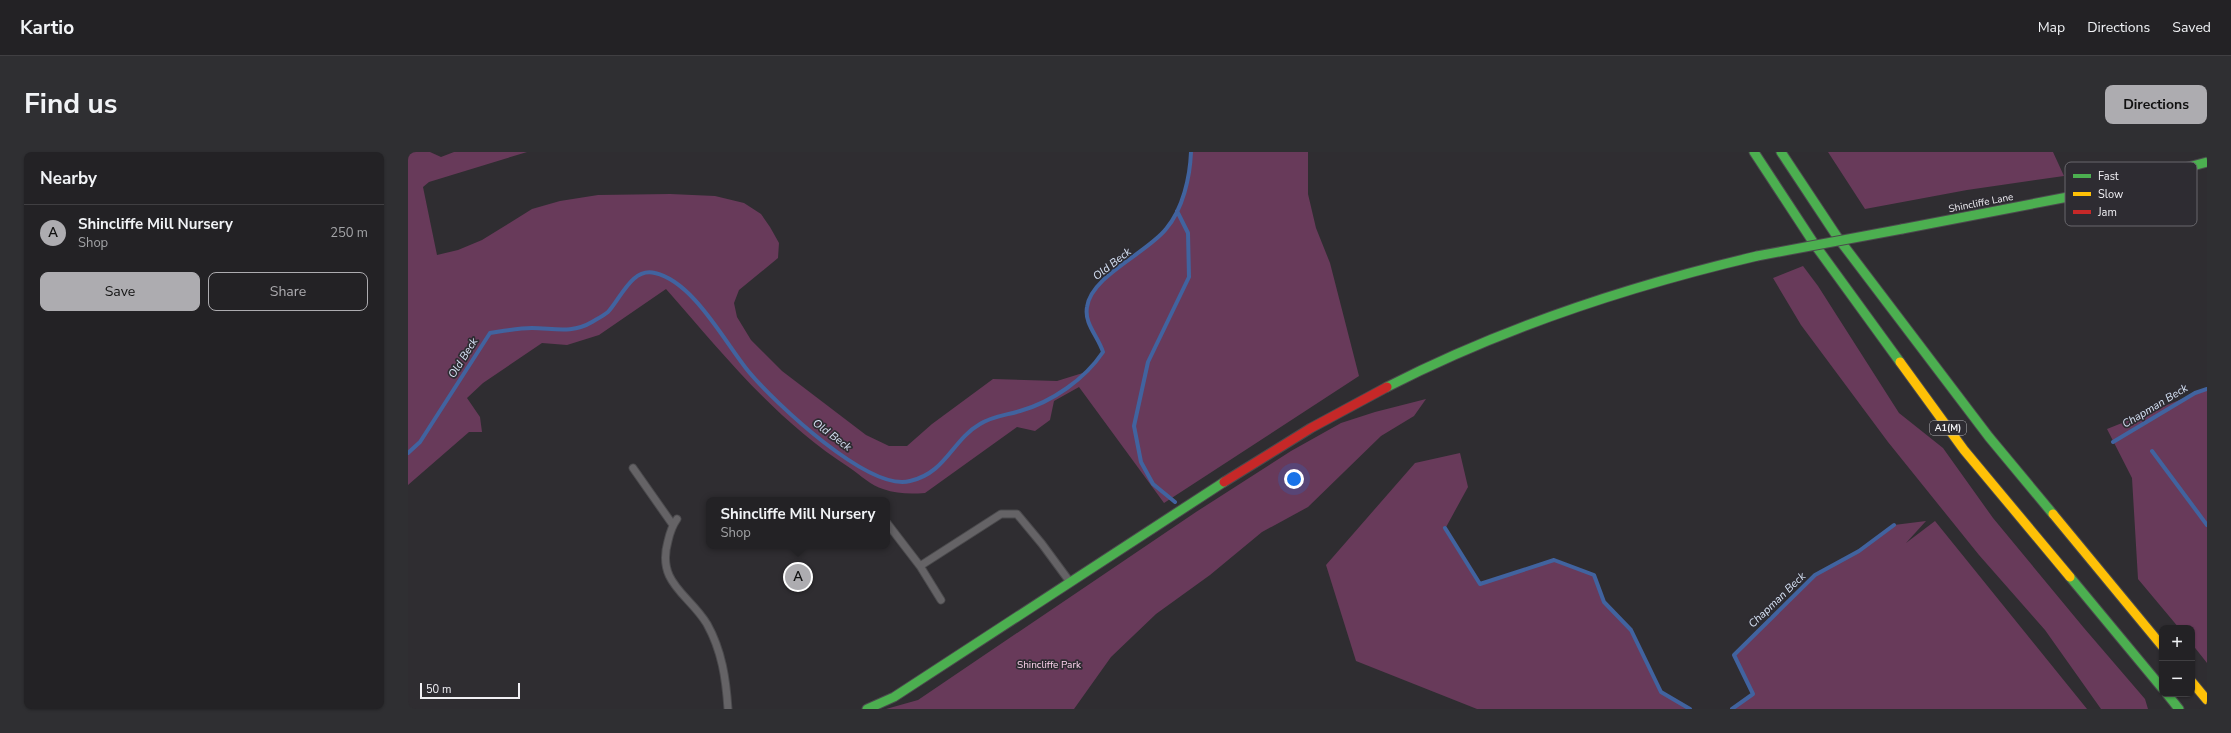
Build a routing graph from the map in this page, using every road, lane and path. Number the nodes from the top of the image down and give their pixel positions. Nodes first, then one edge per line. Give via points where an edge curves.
1 (1754, 152) edge
2 (1781, 152) edge
3 (2207, 162) edge
4 (2197, 165) edge
5 (2065, 198) edge
6 (633, 468) dead end
7 (677, 519) dead end
8 (672, 525) junction
9 (890, 527) edge
10 (920, 566) junction
11 (1070, 582) junction
12 (941, 600) dead end
13 (2159, 642) edge
14 (2159, 684) edge
15 (2195, 686) edge
16 (2169, 697) edge
17 (2207, 700) edge
18 (728, 709) edge
19 (867, 709) edge
20 (2179, 709) edge

1 - 14 main road, A1(M) via 1815,245 1964,450
2 - 13 main road, A1(M) via 1838,238 1989,437
3 - 4 main road, Shincliffe Lane, bridge
5 - 11 main road, Shincliffe Lane, bridge via 1757,256 1660,279 1541,319 1425,369 1303,433 1168,516
6 - 8 lane
7 - 8 lane
8 - 18 lane via 664,552 667,574 706,624 713,637 722,658
9 - 10 lane
10 - 11 lane via 1001,514 1017,514
10 - 12 lane
11 - 19 main road, Shincliffe Lane via 894,697
15 - 17 main road
16 - 20 main road

